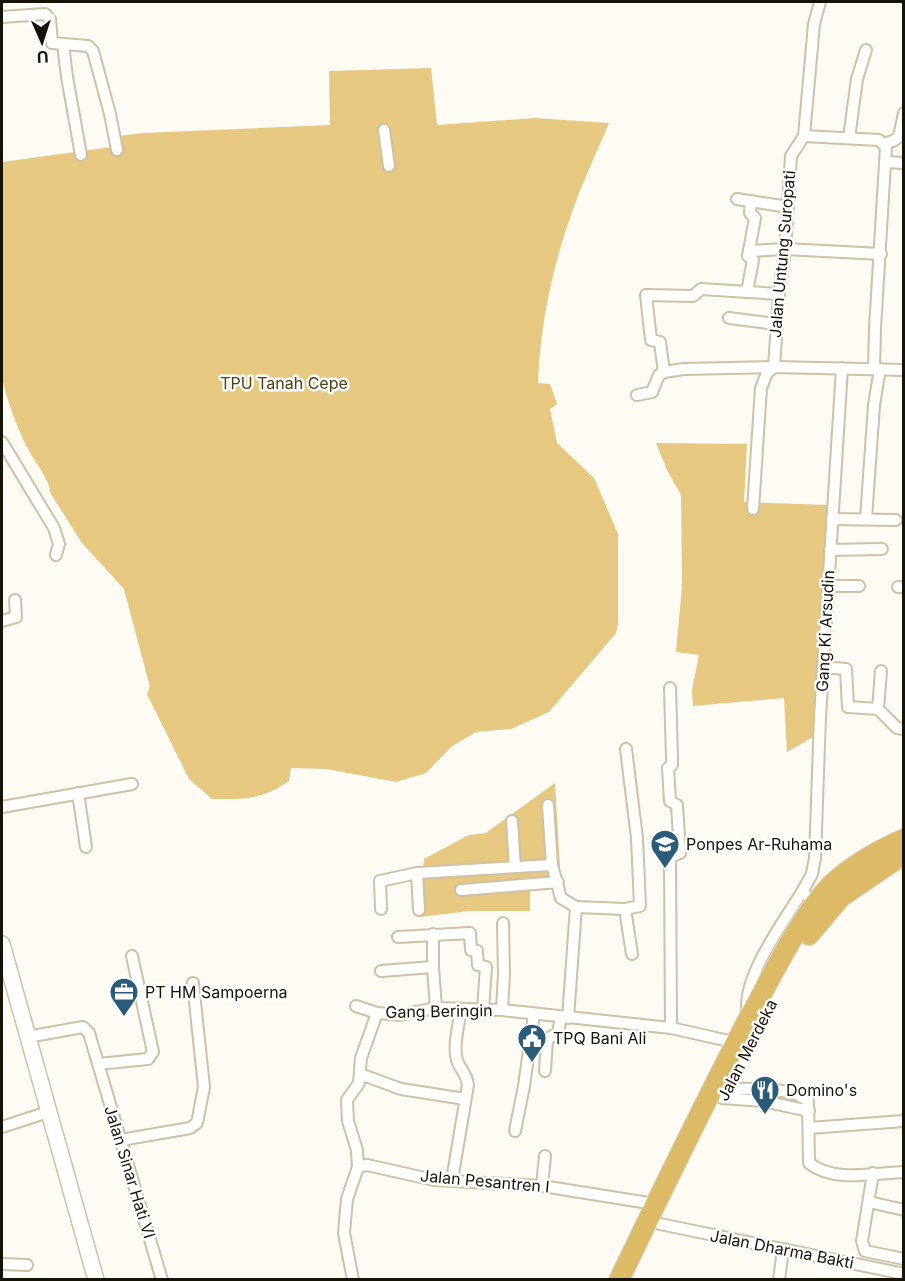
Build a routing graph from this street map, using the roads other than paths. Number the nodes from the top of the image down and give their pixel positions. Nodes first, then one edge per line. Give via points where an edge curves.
1 (820, 2) edge
2 (2, 17) edge
3 (63, 44) junction
4 (866, 50) dead end
5 (903, 113) edge
6 (384, 130) dead end
7 (804, 136) junction
8 (849, 138) junction
9 (883, 144) junction
10 (117, 150) dead end
11 (81, 155) dead end
12 (886, 162) junction
13 (903, 163) edge
14 (389, 166) dead end
15 (737, 199) dead end
16 (751, 201) junction
17 (788, 207) junction
18 (785, 249) junction
19 (749, 251) junction
20 (881, 254) junction
21 (747, 292) junction
22 (779, 294) junction
23 (729, 318) dead end
24 (776, 324) junction
25 (774, 367) junction
26 (842, 368) junction
27 (877, 369) junction
28 (903, 370) edge
29 (664, 372) junction
30 (637, 395) dead end
31 (2, 442) edge
32 (753, 509) dead end
33 (832, 519) junction
34 (866, 519) junction
35 (896, 520) dead end
36 (882, 549) dead end
37 (830, 550) junction
38 (56, 555) dead end
39 (828, 586) junction
40 (859, 586) dead end
41 (15, 600) dead end
42 (2, 621) edge
43 (823, 667) junction
44 (881, 671) dead end
45 (670, 688) dead end
46 (878, 709) junction
47 (903, 729) edge
48 (626, 749) dead end
49 (132, 784) dead end
50 (78, 793) junction
51 (548, 805) dead end
52 (2, 807) edge
53 (512, 821) dead end
54 (903, 839) edge
55 (86, 847) dead end
56 (903, 854) edge
57 (552, 865) junction
58 (515, 867) junction
59 (417, 873) junction
60 (558, 882) junction
61 (461, 890) dead end
62 (809, 897) junction
63 (576, 907) junction
64 (381, 909) dead end
65 (625, 909) junction
66 (419, 910) dead end
67 (503, 923) dead end
68 (433, 934) junction
69 (398, 937) dead end
70 (2, 944) edge
71 (632, 954) dead end
72 (132, 956) dead end
73 (433, 967) junction
74 (381, 971) dead end
75 (194, 983) dead end
76 (356, 1006) dead end
77 (436, 1008) junction
78 (461, 1009) junction
79 (483, 1009) junction
80 (502, 1010) junction
81 (377, 1013) junction
82 (534, 1014) junction
83 (564, 1018) junction
84 (671, 1028) junction
85 (27, 1037) junction
86 (740, 1047) junction
87 (98, 1064) junction
88 (545, 1071) dead end
89 (360, 1074) junction
90 (724, 1093) junction
91 (465, 1098) junction
92 (48, 1113) junction
93 (903, 1121) edge
94 (2, 1127) edge
95 (809, 1128) junction
96 (515, 1131) dead end
97 (121, 1140) junction
98 (545, 1156) dead end
99 (358, 1167) junction
100 (903, 1172) edge
101 (873, 1173) junction
102 (452, 1180) junction
103 (542, 1186) junction
104 (869, 1202) junction
105 (903, 1210) edge
106 (654, 1215) junction
107 (783, 1250) junction
108 (903, 1259) edge
109 (2, 1264) edge
110 (27, 1264) dead end
111 (883, 1274) edge
112 (903, 1274) edge
113 (96, 1280) edge
114 (162, 1280) edge
115 (353, 1280) edge
116 (619, 1280) edge
117 (632, 1280) edge
118 (778, 1280) edge

1 - 7 street, Jalan Untung Suropati via 814,24
2 - 3 street via 45,14 50,19 52,43
3 - 10 street via 88,46 93,51
3 - 11 street
4 - 8 street via 857,79
5 - 9 street via 899,136
6 - 14 street
7 - 8 street
7 - 17 street, Jalan Untung Suropati via 791,156
8 - 9 street via 879,140
9 - 12 street
12 - 13 street
12 - 20 street
15 - 16 street
16 - 17 street
16 - 19 street via 750,213 754,218
17 - 18 street, Jalan Untung Suropati
18 - 19 street
18 - 20 street
18 - 22 street, Jalan Untung Suropati
19 - 21 street via 748,257 753,260
20 - 27 street via 875,328
21 - 22 street
21 - 29 street via 701,289 693,296 646,295 651,340 660,342
22 - 24 street, Jalan Untung Suropati
23 - 24 street
24 - 25 street, Jalan Untung Suropati
25 - 26 street
25 - 29 street
25 - 32 street via 761,388
26 - 27 street
26 - 33 street, Gang Ki Arsudin
27 - 28 street
27 - 34 street
29 - 30 street via 652,392
31 - 38 street via 54,528 59,544
33 - 34 street
33 - 37 street, Gang Ki Arsudin
34 - 35 street
36 - 37 street
37 - 39 street, Gang Ki Arsudin
39 - 40 street
39 - 43 street, Gang Ki Arsudin
41 - 42 street via 16,617
43 - 46 street via 846,669 848,706
43 - 62 street, Gang Ki Arsudin via 814,866
44 - 46 street
45 - 84 street via 670,801 677,806 680,853 670,857
46 - 47 street
48 - 65 street via 637,838 640,906
49 - 50 street
50 - 52 street
50 - 55 street
51 - 57 street
53 - 58 street
54 - 62 highway via 879,850
56 - 86 highway, Jalan Merdeka via 841,897 816,924
57 - 58 street
57 - 60 street
58 - 59 street
59 - 64 street via 380,881
59 - 66 street
60 - 61 street
60 - 63 street via 561,898
62 - 86 highway via 748,1019
63 - 65 street
63 - 83 street
65 - 71 street
67 - 80 street
68 - 69 street
68 - 73 street
68 - 79 street via 470,933 471,950 477,951 478,965 486,967
70 - 85 street
72 - 87 street via 153,1052 148,1059
73 - 74 street
73 - 77 street
75 - 97 street via 204,1087 197,1123 190,1128
76 - 81 street, Gang Beringin
77 - 78 street, Gang Beringin
77 - 81 street, Gang Beringin via 400,1015
78 - 79 street, Gang Beringin
78 - 91 street via 456,1048 458,1063 466,1073
79 - 80 street, Gang Beringin
80 - 82 street, Gang Beringin
81 - 89 street via 361,1058
82 - 83 street, Gang Beringin
82 - 96 street
83 - 84 street, Gang Beringin
83 - 88 street via 558,1033 547,1039
84 - 86 street, Gang Beringin
85 - 87 street, Jalan Sinar Hati VI via 83,1027 90,1033
85 - 92 street
86 - 90 highway, Jalan Merdeka
86 - 106 highway
87 - 97 street, Jalan Sinar Hati VI
89 - 91 street via 401,1089
89 - 99 street via 348,1100 348,1122
90 - 95 street via 783,1091 802,1096 808,1101
90 - 106 highway, Jalan Merdeka
91 - 102 street
92 - 94 street
92 - 113 street
93 - 95 street
95 - 101 street via 809,1163 819,1171 844,1175
97 - 114 street, Jalan Sinar Hati VI
98 - 103 street
99 - 102 street, Jalan Pesantren I via 367,1164
99 - 115 street via 347,1199 344,1233
100 - 101 street
101 - 104 street
102 - 103 street, Jalan Pesantren I
103 - 106 street, Jalan Pesantren I
104 - 105 street
104 - 108 street via 862,1241 865,1251
106 - 107 street, Jalan Dharma Bakti
106 - 116 highway, Jalan Merdeka
106 - 117 highway, Jalan Merdeka
107 - 111 street, Jalan Dharma Bakti
107 - 118 street
109 - 110 street
111 - 112 street, Jalan Dharma Bakti

